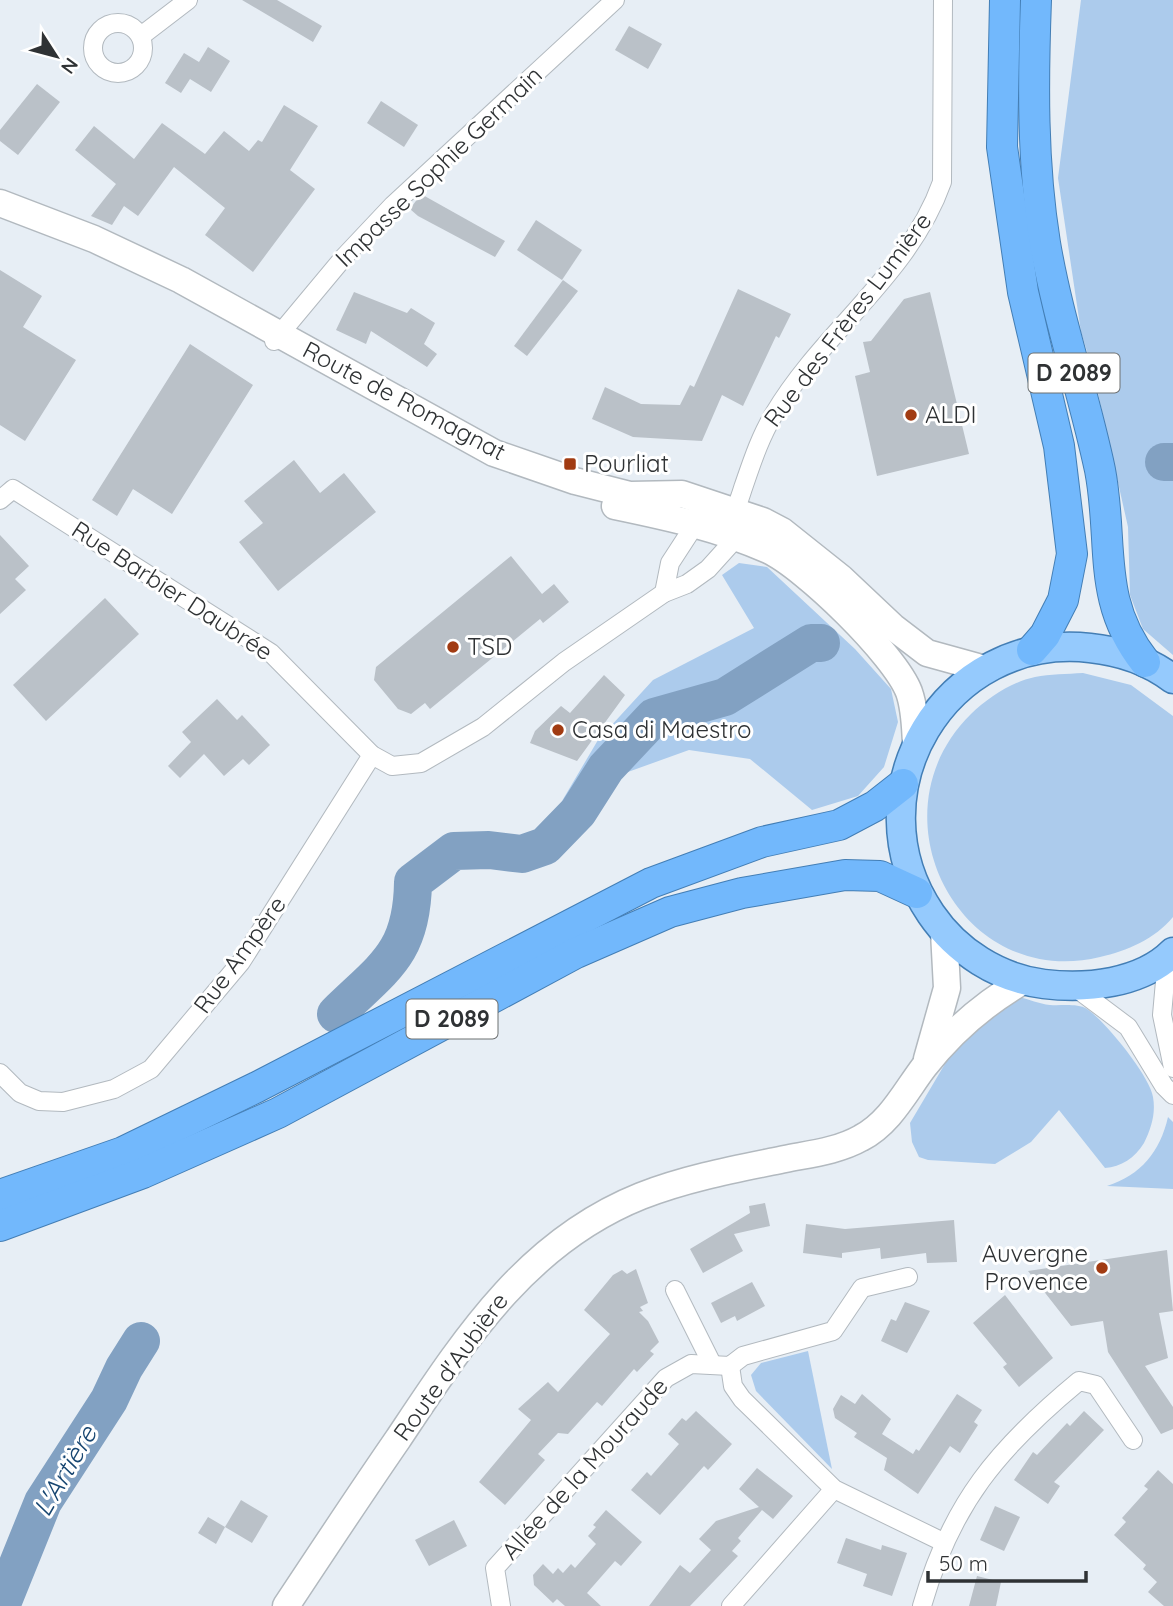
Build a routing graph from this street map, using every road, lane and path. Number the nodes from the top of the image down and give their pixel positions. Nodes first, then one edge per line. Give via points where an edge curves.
1 (187, 0) edge
2 (615, 0) edge
3 (943, 0) edge
4 (1005, 0) edge
5 (1036, 0) edge
6 (1047, 0) edge
7 (141, 36) dead end
8 (1034, 74) junction
9 (0, 203) edge
10 (0, 214) edge
11 (42, 223) junction
12 (276, 338) junction
13 (4, 490) edge
14 (696, 523) junction
15 (734, 523) junction
16 (664, 593) junction
17 (1032, 650) junction
18 (1145, 662) junction
19 (985, 669) junction
20 (1173, 679) edge
21 (916, 744) junction
22 (372, 755) junction
23 (903, 784) junction
24 (917, 893) junction
25 (944, 932) junction
26 (1170, 955) edge
27 (1023, 981) junction
28 (1076, 988) junction
29 (924, 1067) junction
30 (1173, 1068) edge
31 (0, 1073) edge
32 (1173, 1095) edge
33 (0, 1195) edge
34 (0, 1226) edge
35 (908, 1277) dead end
36 (675, 1290) dead end
37 (721, 1365) junction
38 (1133, 1440) dead end
39 (834, 1489) junction
40 (943, 1542) junction
41 (286, 1606) edge
42 (501, 1606) edge
43 (732, 1606) edge
44 (922, 1606) edge

1 - 7 street
2 - 12 street, Impasse Sophie Germain via 393,205
3 - 15 street, Rue des Frères Lumière via 942,182 929,214 897,262 775,412 754,455
4 - 17 highway, D 2089 via 1002,147 1023,292 1059,446 1072,554 1063,600
5 - 8 highway, D 2089
6 - 8 highway
8 - 18 highway, D 2089 via 1045,242 1100,470 1113,604 1129,641
9 - 11 main road
10 - 11 main road
11 - 12 main road, Route de Romagnat
12 - 14 main road, Route de Romagnat via 508,473 601,503
12 - 15 main road, Route de Romagnat via 494,453 630,495 682,494
13 - 22 street, Rue Barbier Daubrée via 271,653
14 - 15 main road, Route de Romagnat
14 - 16 street via 670,563
15 - 16 street, Rue Barbier Daubrée via 708,569
15 - 19 main road, Route de Romagnat via 782,531 927,653
15 - 21 main road, Route de Romagnat via 798,570 867,634 908,689
16 - 22 street, Rue Barbier Daubrée via 564,662 482,727 421,763 391,766
17 - 18 main road via 1070,645 1109,650
17 - 19 main road
18 - 20 main road
19 - 21 main road via 944,701
21 - 23 main road
22 - 31 street, Rue Ampère via 241,962 151,1069 114,1089 63,1102 39,1101 20,1093
23 - 24 main road via 904,858
23 - 33 highway, D 2089 via 839,825 762,842 651,883 135,1146
24 - 25 main road
24 - 34 highway, D 2089 via 880,876 845,875 742,893 670,912 576,953 278,1112 143,1173
25 - 27 main road via 980,962
25 - 29 main road, Route d'Aubière via 947,988
26 - 28 main road via 1123,980
26 - 30 street via 1162,1015
27 - 28 main road
27 - 29 main road, Route d'Aubière via 966,1020
28 - 32 street via 1128,1027
29 - 41 main road, Route d'Aubière via 904,1098 862,1138 835,1148 704,1175 640,1197 577,1229 505,1290 443,1372
35 - 37 street, Allée de la Mouraude via 862,1288 833,1331
36 - 37 street
37 - 39 street via 743,1399
37 - 42 street, Allée de la Mouraude via 691,1364 666,1378 495,1568
38 - 40 street via 1096,1385 1079,1381 1027,1424 980,1480
39 - 40 street
39 - 43 street
40 - 44 street

